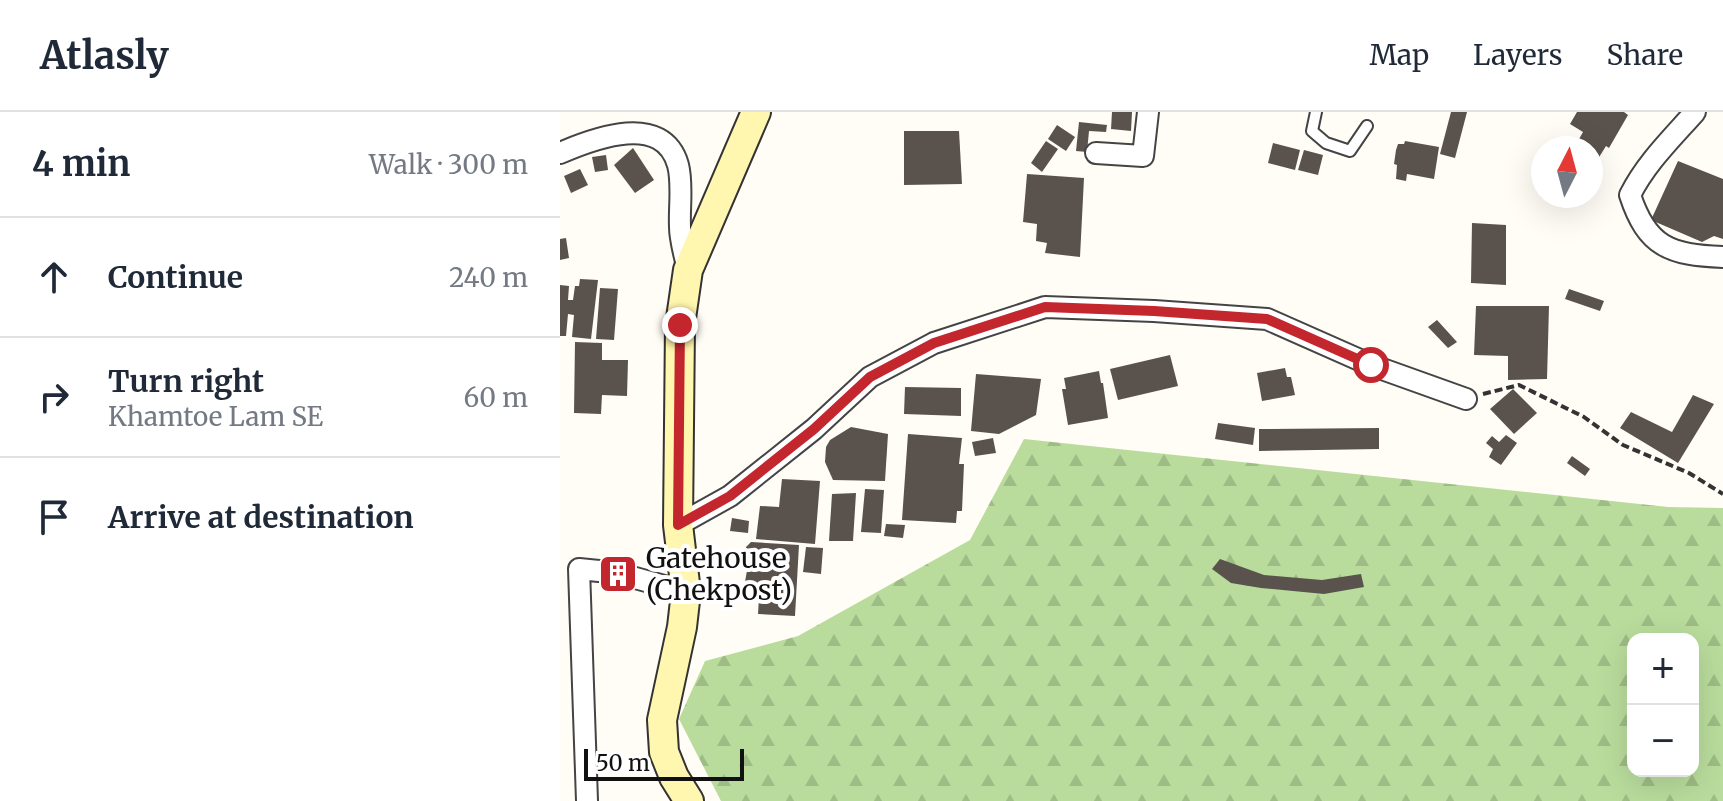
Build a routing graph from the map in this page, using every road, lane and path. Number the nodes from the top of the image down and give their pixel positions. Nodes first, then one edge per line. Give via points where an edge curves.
1 (756, 112) edge
2 (1148, 112) edge
3 (1316, 112) edge
4 (1695, 112) edge
5 (1367, 126) dead end
6 (560, 153) edge
7 (1096, 153) dead end
8 (1723, 257) edge
9 (688, 270) junction
10 (1466, 399) joint
11 (1723, 494) edge
12 (678, 525) junction
13 (686, 592) junction
14 (587, 801) edge
15 (689, 801) edge

1 - 9 main road
2 - 7 street via 1143,156
3 - 5 lane via 1312,131 1326,143 1350,151
4 - 8 street via 1630,195 1639,222 1657,242 1692,256
6 - 9 street via 616,133 657,136 678,165 680,230
9 - 12 main road via 680,325
10 - 11 path via 1519,385
10 - 12 street via 1267,319 1045,307 934,343 870,377 730,496
12 - 13 main road
13 - 14 street via 579,569
13 - 15 main road via 662,720 664,752

